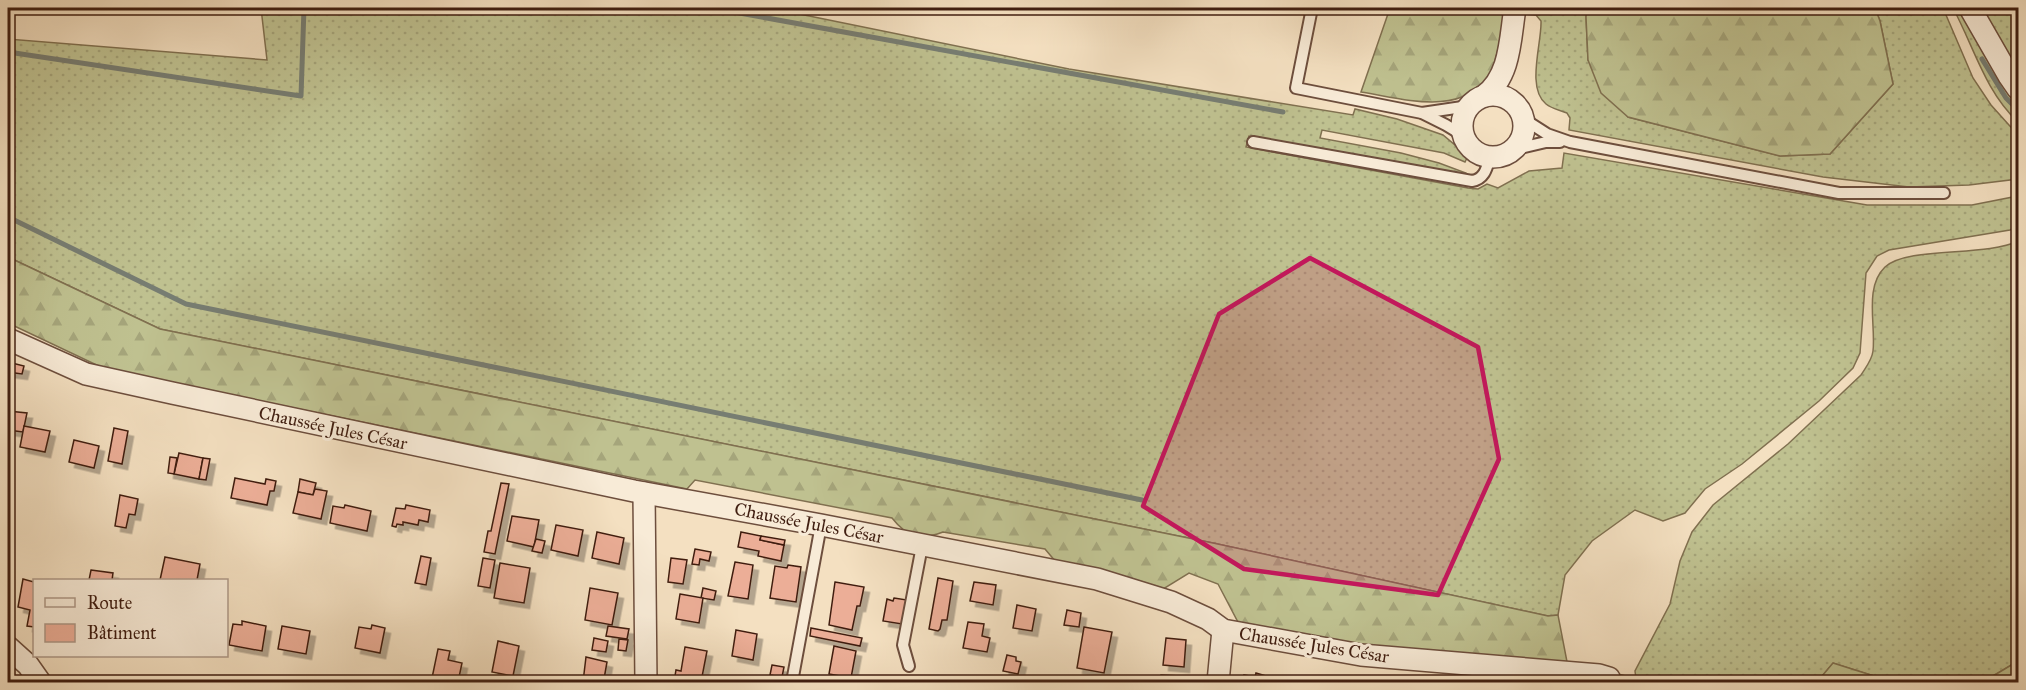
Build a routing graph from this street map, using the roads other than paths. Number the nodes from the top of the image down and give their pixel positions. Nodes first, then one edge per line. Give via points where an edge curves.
1 (1312, 8) edge
2 (1515, 8) edge
3 (1970, 8) edge
4 (1507, 61) junction
5 (2019, 89) edge
6 (1477, 101) junction
7 (1517, 110) junction
8 (1422, 112) junction
9 (1464, 136) junction
10 (1253, 142) dead end
11 (1570, 142) junction
12 (1512, 150) junction
13 (1490, 157) junction
14 (1944, 193) dead end
15 (8, 339) edge
16 (644, 493) junction
17 (821, 525) junction
18 (922, 546) junction
19 (1223, 630) junction
20 (8, 647) edge
21 (909, 666) dead end
22 (40, 682) edge
23 (646, 682) edge
24 (792, 682) edge
25 (1218, 682) edge
26 (1611, 682) edge

1 - 8 lane via 1296,88
2 - 4 street
3 - 5 street
4 - 6 street via 1501,78
4 - 7 street via 1507,78
6 - 7 street via 1503,97
6 - 8 lane
6 - 9 street via 1462,123
7 - 11 lane via 1547,134
7 - 12 street via 1523,132
8 - 9 lane
9 - 13 street via 1471,148
10 - 13 lane via 1472,181 1481,178
11 - 12 lane via 1546,142
11 - 14 lane via 1839,193
12 - 13 street
15 - 16 street, Chaussée Jules César via 86,374
16 - 17 street, Chaussée Jules César
16 - 23 street
17 - 18 street, Chaussée Jules César
17 - 24 lane
18 - 19 street, Chaussée Jules César via 1097,579 1171,602
18 - 21 lane via 903,645
19 - 25 street
19 - 26 street, Chaussée Jules César via 1360,655 1599,675
20 - 22 street

